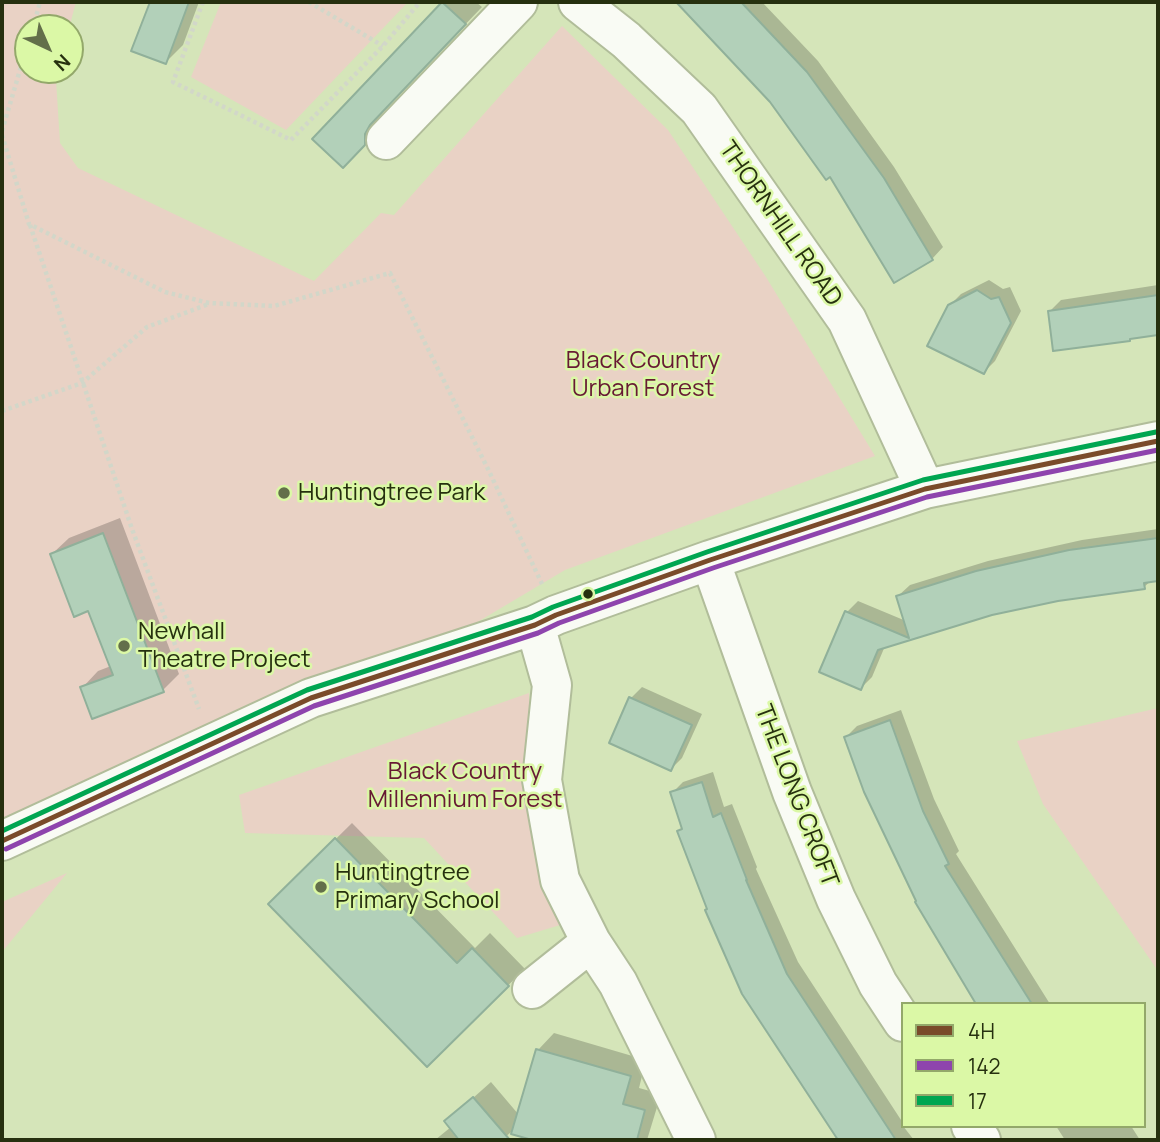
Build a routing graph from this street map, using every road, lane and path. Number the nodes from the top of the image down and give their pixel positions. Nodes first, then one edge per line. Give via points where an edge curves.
1 (203, 2) edge
2 (309, 2) edge
3 (420, 2) edge
4 (518, 2) edge
5 (578, 2) edge
6 (383, 46) junction
7 (16, 84) edge
8 (2, 133) edge
9 (386, 140) dead end
10 (29, 224) junction
11 (209, 303) junction
12 (82, 383) junction
13 (2, 411) edge
14 (1158, 441) edge
15 (925, 488) junction
16 (710, 560) junction
17 (545, 620) junction
18 (212, 744) junction
19 (2, 841) edge
20 (591, 942) junction
21 (533, 989) dead end
22 (901, 1019) edge
23 (696, 1140) edge

1 - 6 path via 173,82 291,140
2 - 6 path
3 - 6 path
4 - 9 street
5 - 15 street, THORNHILL ROAD via 699,109 847,320
7 - 8 path
8 - 10 path
10 - 11 path via 165,292
10 - 12 path
11 - 12 path via 147,327
11 - 17 path via 274,306 390,274 488,469
12 - 13 path
12 - 18 path
14 - 15 street
15 - 16 street
16 - 17 street
16 - 22 street, THE LONG CROFT via 792,792 836,899 878,984
17 - 18 street via 311,698
17 - 20 street via 552,685 542,779 560,880
18 - 19 street
20 - 21 street
20 - 23 street via 618,983

